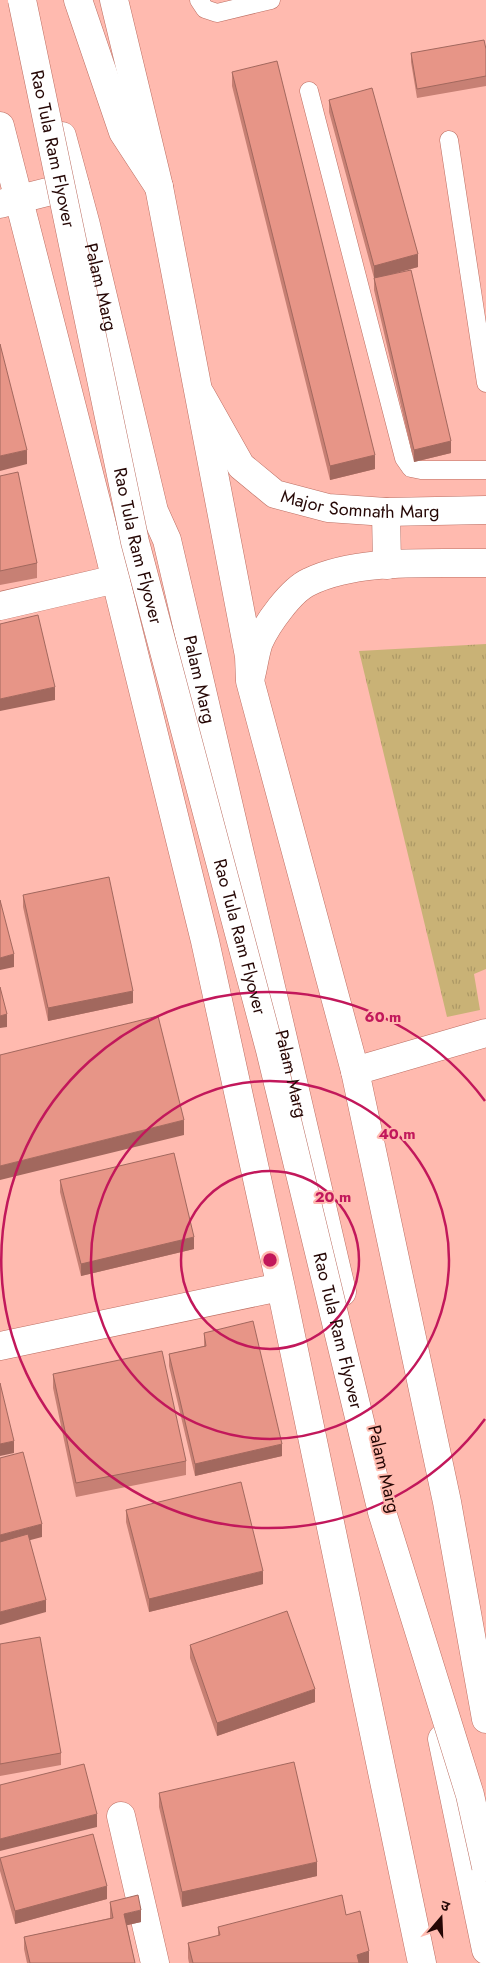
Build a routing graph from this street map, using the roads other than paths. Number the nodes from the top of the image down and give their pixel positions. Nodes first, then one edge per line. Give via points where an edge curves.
1 (23, 0) edge
2 (78, 0) edge
3 (114, 0) edge
4 (199, 0) edge
5 (271, 0) edge
6 (309, 92) dead end
7 (0, 126) edge
8 (449, 140) dead end
9 (76, 185) junction
10 (159, 187) junction
11 (9, 202) edge
12 (486, 383) edge
13 (200, 393) junction
14 (486, 470) edge
15 (486, 510) edge
16 (386, 512) junction
17 (486, 563) edge
18 (387, 565) junction
19 (116, 579) junction
20 (0, 606) edge
21 (250, 681) junction
22 (486, 1033) edge
23 (355, 1071) junction
24 (280, 1287) junction
25 (2, 1339) edge
26 (486, 1719) edge
27 (121, 1816) dead end
28 (486, 1866) edge
29 (486, 1950) edge
30 (155, 1963) edge
31 (422, 1963) edge

1 - 9 main road, Palam Marg
1 - 28 main road, Rao Tula Ram Flyover, bridge via 135,542 270,1050 382,1512 470,1795
2 - 10 main road via 123,132
3 - 10 main road
4 - 5 lane via 205,10 217,13
6 - 14 lane via 404,458 411,468 421,470
7 - 11 main road
8 - 12 lane
9 - 11 main road
9 - 29 main road, Palam Marg via 154,510 167,540 397,1525
10 - 13 main road
11 - 19 main road
13 - 16 main road, Major Somnath Marg via 241,466 274,494 328,508
13 - 21 main road via 249,656
15 - 16 main road, Major Somnath Marg
16 - 18 main road
17 - 18 main road
18 - 21 main road via 342,569 308,582 278,609 259,643
19 - 20 main road
19 - 24 main road via 205,941
21 - 23 main road
22 - 23 main road
23 - 26 main road via 447,1502
24 - 25 main road
24 - 31 main road
27 - 30 main road

